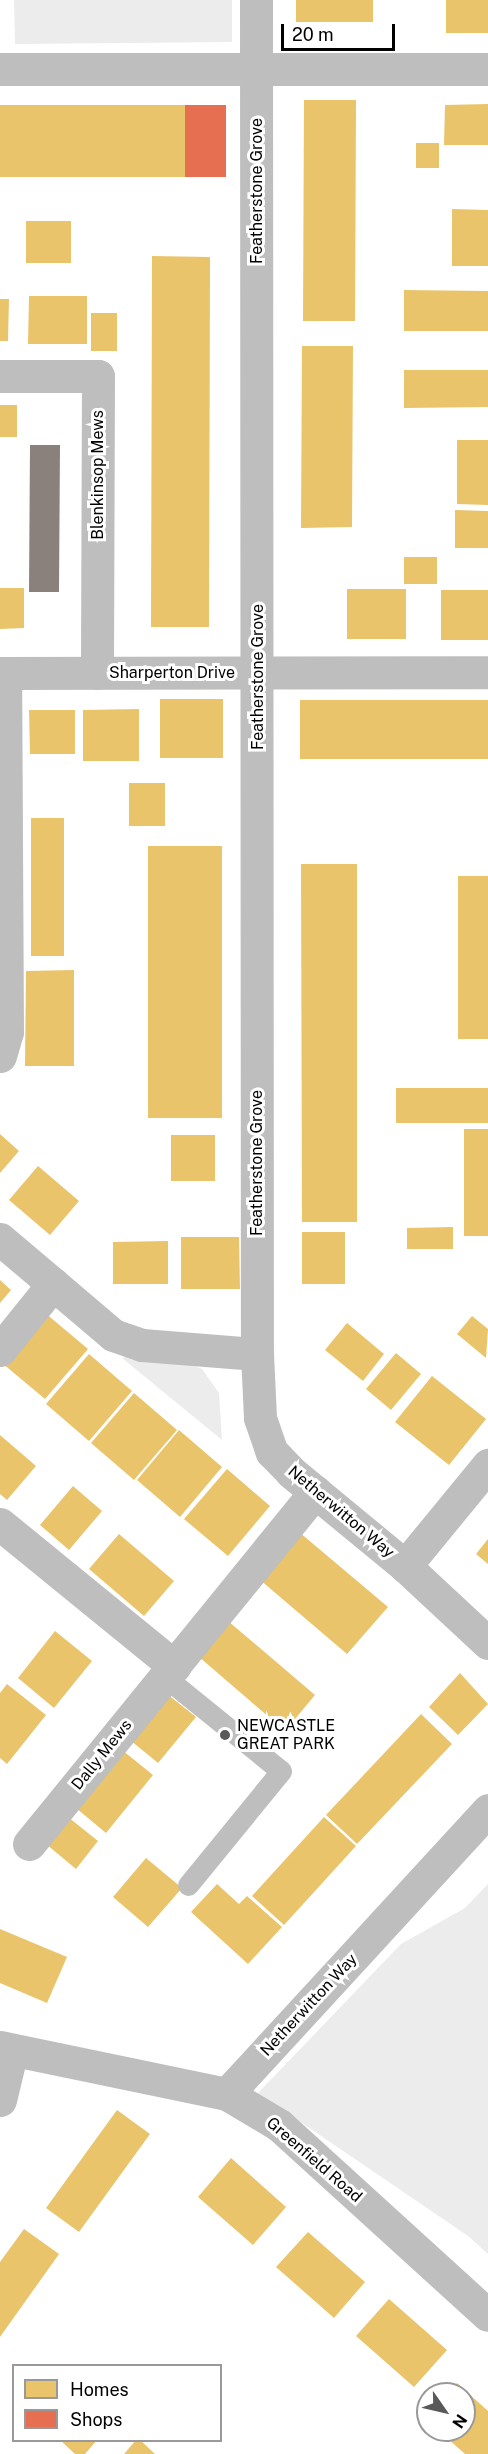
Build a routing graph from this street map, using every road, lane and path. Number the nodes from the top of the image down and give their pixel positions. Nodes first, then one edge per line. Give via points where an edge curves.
1 (256, 0) edge
2 (4, 67) edge
3 (488, 69) edge
4 (257, 70) junction
5 (0, 376) edge
6 (488, 672) edge
7 (2, 673) edge
8 (97, 673) junction
9 (258, 673) junction
10 (0, 1056) edge
11 (0, 1239) edge
12 (53, 1284) junction
13 (0, 1350) edge
14 (257, 1354) junction
15 (488, 1465) edge
16 (315, 1492) junction
17 (0, 1524) edge
18 (405, 1566) junction
19 (488, 1643) edge
20 (170, 1671) junction
21 (488, 1810) edge
22 (29, 1844) dead end
23 (188, 1885) dead end
24 (6, 2048) edge
25 (227, 2094) junction
26 (0, 2100) edge
27 (488, 2315) edge

1 - 4 street, Featherstone Grove
2 - 4 street
3 - 4 street
4 - 9 street, Featherstone Grove
5 - 8 street, Blenkinsop Mews via 98,376
6 - 9 street, Sharperton Drive
7 - 8 street, Sharperton Drive
7 - 10 street via 7,1032
8 - 9 street, Sharperton Drive
9 - 14 street, Featherstone Grove
11 - 12 street
12 - 13 street
12 - 14 street via 112,1335 142,1345
14 - 16 street, Netherwitton Way via 260,1418 272,1452
15 - 18 street
16 - 18 street, Netherwitton Way
16 - 20 street, Dally Mews
17 - 20 street
18 - 19 street, Netherwitton Way
20 - 22 street, Dally Mews
20 - 23 lane via 281,1771
21 - 25 street, Netherwitton Way
24 - 25 street, Greenfield Road
24 - 26 street
25 - 27 street, Greenfield Road via 279,2125

